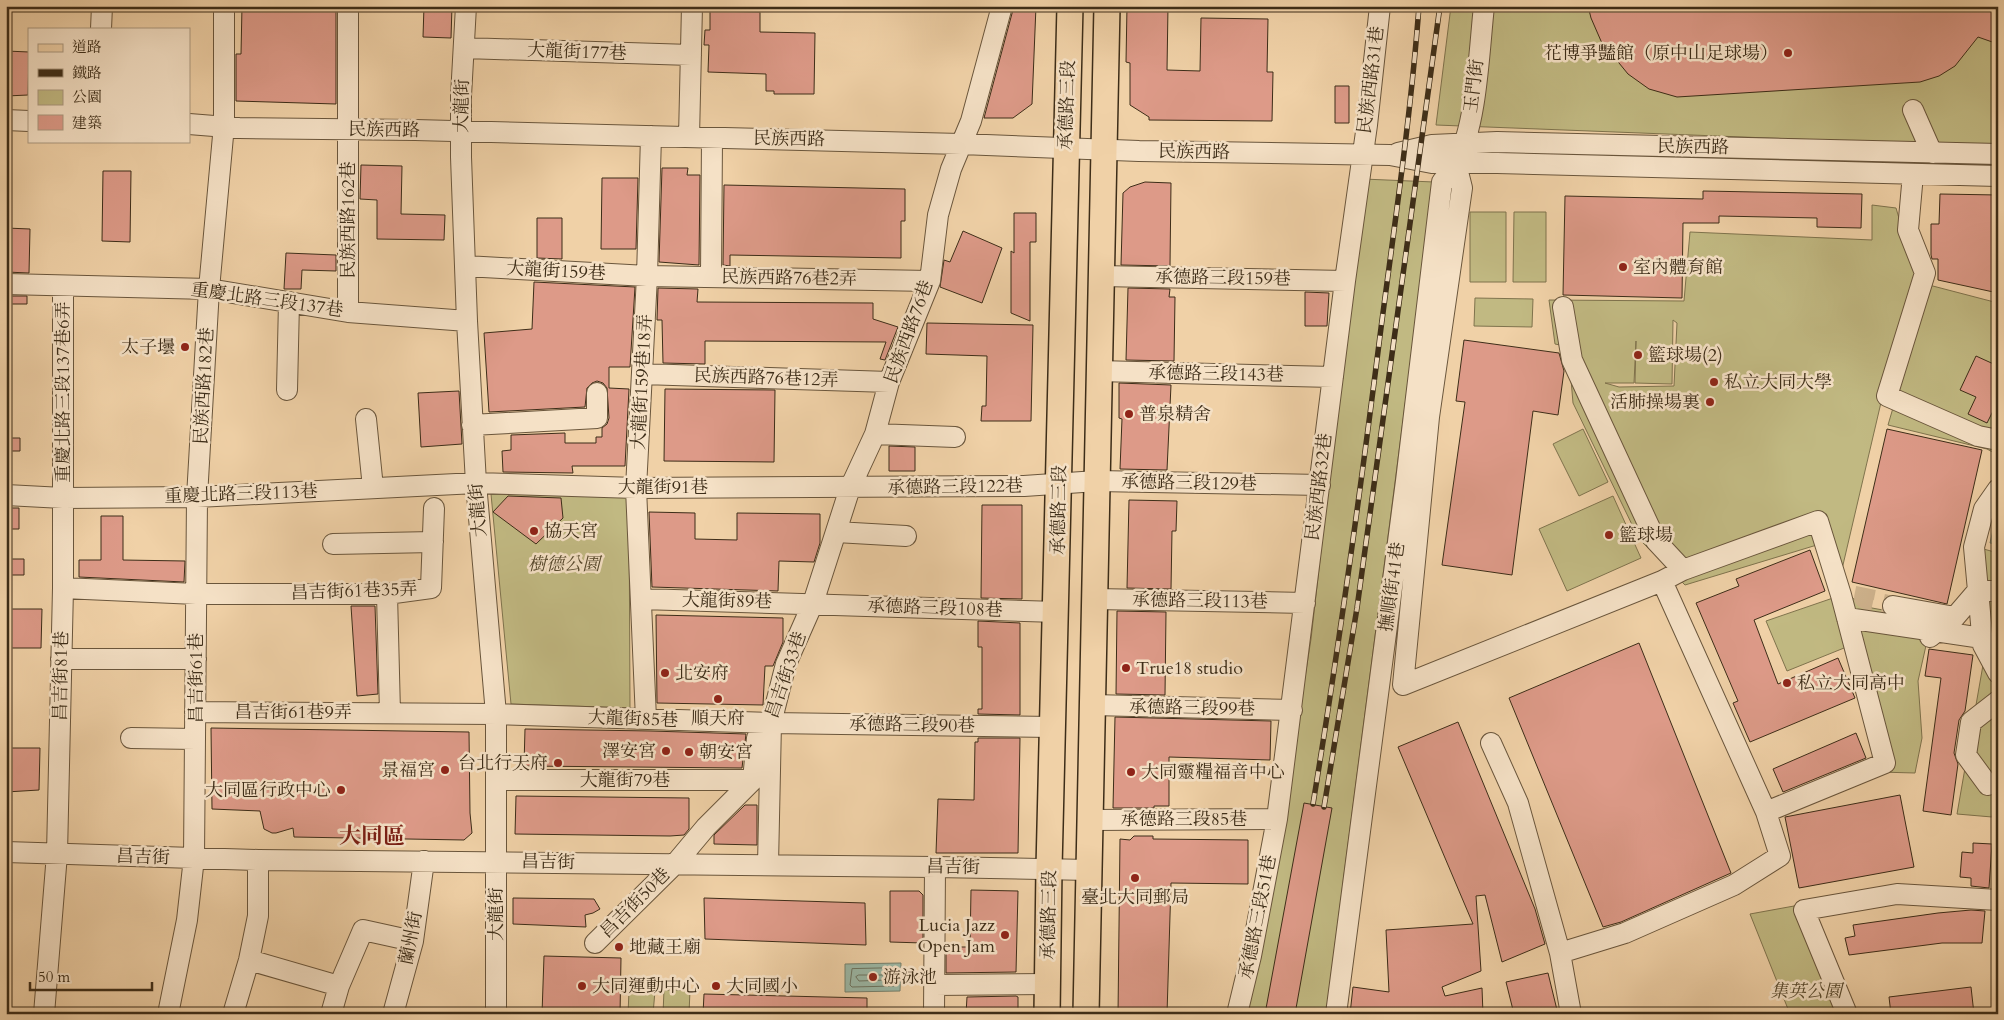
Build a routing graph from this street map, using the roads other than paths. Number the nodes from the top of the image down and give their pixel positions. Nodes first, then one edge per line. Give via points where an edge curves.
1 (102, 6) edge
2 (224, 6) edge
3 (348, 6) edge
4 (466, 6) edge
5 (692, 6) edge
6 (1002, 6) edge
7 (1070, 6) edge
8 (1107, 6) edge
9 (1380, 6) edge
10 (1484, 6) edge
11 (101, 28) edge
12 (464, 48) junction
13 (691, 55) junction
14 (1913, 110) dead end
15 (6, 120) edge
16 (28, 121) edge
17 (190, 124) edge
18 (224, 125) junction
19 (348, 129) junction
20 (461, 132) junction
21 (651, 136) junction
22 (689, 137) junction
23 (712, 138) junction
24 (1465, 143) junction
25 (961, 144) junction
26 (1066, 148) junction
27 (1104, 150) junction
28 (1932, 153) junction
29 (1998, 154) edge
30 (1362, 155) junction
31 (1390, 155) junction
32 (1456, 164) junction
33 (1913, 174) junction
34 (1998, 176) edge
35 (465, 266) junction
36 (647, 276) junction
37 (1101, 276) junction
38 (711, 277) junction
39 (930, 281) junction
40 (1345, 281) junction
41 (6, 284) edge
42 (63, 286) junction
43 (209, 289) junction
44 (289, 302) junction
45 (1563, 307) dead end
46 (348, 312) junction
47 (467, 321) junction
48 (1098, 372) junction
49 (643, 374) junction
50 (1333, 377) junction
51 (890, 382) junction
52 (287, 390) dead end
53 (597, 393) dead end
54 (366, 419) dead end
55 (472, 425) junction
56 (875, 434) junction
57 (955, 437) dead end
58 (1998, 440) edge
59 (1097, 481) junction
60 (476, 483) junction
61 (1059, 485) junction
62 (1320, 485) junction
63 (373, 488) junction
64 (636, 488) junction
65 (850, 488) junction
66 (1998, 489) edge
67 (6, 495) edge
68 (197, 497) junction
69 (63, 498) junction
70 (434, 508) dead end
71 (836, 532) junction
72 (906, 536) dead end
73 (433, 542) junction
74 (333, 544) dead end
75 (1683, 570) junction
76 (1662, 581) junction
77 (63, 588) junction
78 (1988, 590) edge
79 (196, 594) junction
80 (387, 594) junction
81 (641, 599) junction
82 (1095, 599) junction
83 (813, 603) junction
84 (1305, 603) junction
85 (1893, 606) tunnel mouth
86 (1056, 612) junction
87 (1955, 617) junction
88 (1848, 622) junction
89 (1933, 634) junction
90 (1982, 641) junction
91 (61, 659) junction
92 (196, 659) junction
93 (1998, 673) edge
94 (1998, 701) edge
95 (1093, 705) junction
96 (1292, 710) junction
97 (196, 712) junction
98 (390, 713) junction
99 (496, 714) junction
100 (646, 719) junction
101 (771, 723) junction
102 (1053, 727) junction
103 (131, 738) dead end
104 (195, 739) junction
105 (1491, 743) dead end
106 (496, 780) junction
107 (753, 780) junction
108 (1988, 785) dead end
109 (1766, 812) junction
110 (1277, 819) junction
111 (1091, 820) junction
112 (6, 852) edge
113 (57, 854) junction
114 (194, 858) junction
115 (258, 860) junction
116 (424, 862) junction
117 (497, 862) junction
118 (675, 864) junction
119 (768, 865) junction
120 (935, 867) junction
121 (1049, 868) junction
122 (1089, 870) junction
123 (1998, 900) edge
124 (413, 941) junction
125 (595, 943) dead end
126 (1560, 953) junction
127 (249, 960) junction
128 (1048, 984) junction
129 (934, 985) junction
130 (339, 986) junction
131 (44, 1014) edge
132 (168, 1014) edge
133 (233, 1014) edge
134 (331, 1014) edge
135 (393, 1014) edge
136 (496, 1014) edge
137 (934, 1014) edge
138 (1048, 1014) edge
139 (1086, 1014) edge
140 (1237, 1014) edge
141 (1336, 1014) edge
142 (1571, 1014) edge
143 (1847, 1014) edge

1 - 11 street
2 - 18 street, 民族西路182巷
3 - 19 street, 民族西路162巷
4 - 12 street, 大龍街
5 - 13 street
6 - 25 street, 民族西路76巷 via 971,121
7 - 26 main road, 承德路三段
8 - 27 main road
9 - 30 street, 民族西路31巷
10 - 24 street, 玉門街
12 - 13 street, 大龍街177巷
12 - 20 street, 大龍街
13 - 22 street
14 - 28 street
15 - 16 street
17 - 18 street, 民族西路
18 - 19 street, 民族西路 via 238,128
18 - 43 street, 民族西路182巷
19 - 20 street, 民族西路
19 - 46 street, 民族西路162巷
20 - 21 street, 民族西路
20 - 35 street, 大龍街
21 - 22 street, 民族西路
21 - 36 street, 大龍街159巷18弄
22 - 23 street, 民族西路
23 - 25 street, 民族西路
23 - 38 street
24 - 28 street, 民族西路
24 - 31 street, 民族西路 via 1432,145
24 - 32 street, 玉門街
25 - 26 street, 民族西路
25 - 39 street, 民族西路76巷 via 936,223
26 - 27 street, 民族西路
26 - 61 main road, 承德路三段
27 - 30 street, 民族西路
27 - 37 main road
28 - 29 street, 民族西路
30 - 31 street, 民族西路
30 - 40 street, 民族西路32巷
31 - 32 street, 民族西路
32 - 33 street, 民族西路
32 - 76 street via 1462,188 1429,417 1403,685
32 - 141 street, 撫順街41巷 via 1442,182
33 - 34 street, 民族西路
33 - 58 street via 1908,230 1925,274 1887,396 1978,436
35 - 36 street, 大龍街159巷
35 - 47 street, 大龍街
36 - 38 street, 民族西路76巷2弄
36 - 49 street, 大龍街159巷18弄
37 - 40 street, 承德路三段159巷
37 - 48 main road
38 - 39 street, 民族西路76巷2弄
39 - 51 street, 民族西路76巷
40 - 50 street, 民族西路32巷
41 - 42 street, 重慶北路三段137巷
42 - 43 street, 重慶北路三段137巷
42 - 69 street, 重慶北路三段137巷6弄
43 - 44 street, 重慶北路三段137巷
43 - 68 street, 民族西路182巷
44 - 46 street, 重慶北路三段137巷
44 - 52 street
45 - 75 street via 1576,369 1656,541
46 - 47 street, 重慶北路三段137巷
47 - 55 street, 大龍街
48 - 50 street, 承德路三段143巷
48 - 59 main road
49 - 51 street, 民族西路76巷12弄
49 - 64 street, 大龍街159巷18弄
50 - 62 street, 民族西路32巷
51 - 56 street, 民族西路76巷
53 - 55 street via 597,418
54 - 63 street
55 - 60 street, 大龍街
56 - 57 street
56 - 65 street, 民族西路76巷
59 - 61 street, 承德路三段129巷
59 - 62 street, 承德路三段129巷
59 - 82 main road
60 - 63 street, 重慶北路三段113巷
60 - 64 street, 大龍街91巷
60 - 99 street, 大龍街
61 - 65 street, 承德路三段122巷
61 - 86 main road, 承德路三段
62 - 84 street, 民族西路32巷
63 - 68 street, 重慶北路三段113巷
64 - 65 street, 大龍街91巷
64 - 81 street, 大龍街159巷18弄
65 - 71 street, 民族西路76巷
66 - 78 street via 1984,509 1974,547
67 - 69 street, 重慶北路三段113巷
68 - 69 street, 重慶北路三段113巷
68 - 79 street, 昌吉街61巷
69 - 77 street, 昌吉街81巷
70 - 73 street, 昌吉街61巷35弄
71 - 72 street
71 - 83 street, 昌吉街33巷
73 - 74 street
73 - 80 street, 昌吉街61巷35弄 via 431,588
75 - 76 street
75 - 88 street via 1818,521
76 - 109 street
77 - 79 street, 昌吉街61巷35弄
77 - 91 street, 昌吉街81巷
78 - 87 street
78 - 90 street
79 - 80 street, 昌吉街61巷35弄
79 - 92 street, 昌吉街61巷
80 - 98 street
81 - 83 street, 大龍街89巷
81 - 100 street, 大龍街159巷18弄
82 - 84 street, 承德路三段113巷
82 - 95 main road
83 - 86 street, 承德路三段108巷
83 - 101 street, 昌吉街33巷 via 786,664
84 - 96 street, 民族西路32巷
85 - 87 street
86 - 102 main road, 承德路三段
87 - 89 street
88 - 89 street
88 - 109 street via 1885,763
89 - 90 street
90 - 93 street
91 - 92 street
91 - 113 street, 昌吉街81巷
92 - 97 street, 昌吉街61巷
94 - 108 street via 1971,722 1966,755
95 - 96 street, 承德路三段99巷
95 - 111 main road
96 - 110 street, 民族西路32巷
97 - 98 street, 昌吉街61巷9弄
97 - 104 street, 昌吉街61巷
98 - 99 street, 昌吉街61巷9弄
99 - 100 street, 大龍街85巷
99 - 106 street, 大龍街
100 - 101 street, 大龍街85巷
101 - 102 street, 承德路三段90巷
101 - 107 street, 昌吉街33巷 via 757,738
101 - 119 street
102 - 121 main road, 承德路三段
103 - 104 street
104 - 114 street, 昌吉街61巷
105 - 126 street via 1518,803
106 - 107 street, 大龍街79巷
106 - 117 street, 大龍街
107 - 118 street
109 - 126 street via 1780,856 1734,885 1625,933
110 - 111 street, 承德路三段85巷
110 - 140 street, 承德路三段51巷
111 - 122 main road
112 - 113 street, 昌吉街
113 - 114 street, 昌吉街
113 - 131 street, 昌吉街81巷
114 - 115 street, 昌吉街
114 - 132 street, 昌吉街61巷 via 187,920
115 - 116 street, 昌吉街
115 - 127 street via 258,916
116 - 117 street, 昌吉街
116 - 124 street, 蘭州街
117 - 118 street, 昌吉街
117 - 136 street, 大龍街
118 - 119 street, 昌吉街
118 - 125 street, 昌吉街50巷
119 - 120 street, 昌吉街
120 - 121 street, 昌吉街
120 - 129 street
121 - 122 street, 昌吉街
121 - 128 main road, 承德路三段
122 - 139 main road
123 - 143 street via 1897,894 1804,910
124 - 130 street via 363,930
124 - 135 street, 蘭州街
126 - 142 street
127 - 130 street
127 - 133 street
128 - 129 street
128 - 138 main road, 承德路三段
129 - 137 street
130 - 134 street

